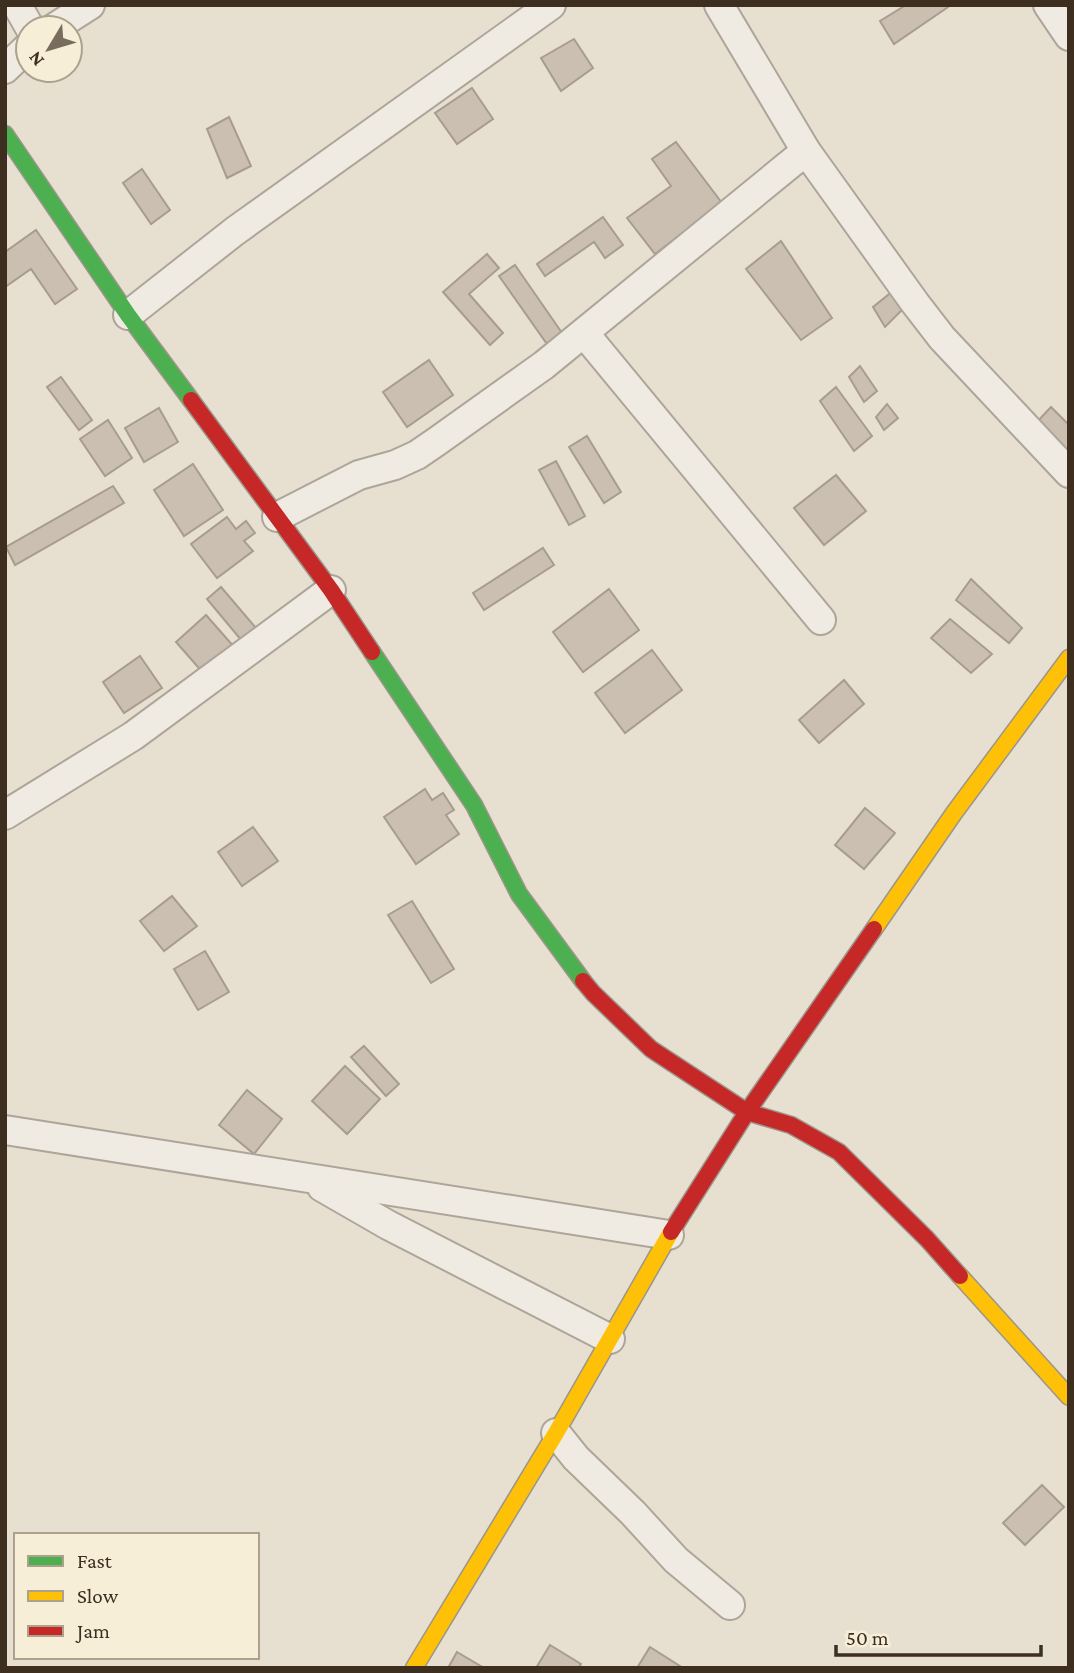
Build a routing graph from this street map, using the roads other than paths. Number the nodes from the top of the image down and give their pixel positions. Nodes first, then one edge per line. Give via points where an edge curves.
1 (551, 5) edge
2 (719, 5) edge
3 (1048, 5) edge
4 (1069, 36) edge
5 (5, 134) edge
6 (806, 151) junction
7 (128, 315) junction
8 (584, 333) junction
9 (1069, 473) edge
10 (278, 517) junction
11 (331, 590) junction
12 (821, 621) dead end
13 (1069, 658) edge
14 (5, 815) edge
15 (747, 1112) junction
16 (5, 1130) edge
17 (307, 1179) junction
18 (669, 1235) junction
19 (610, 1339) junction
20 (1069, 1397) edge
21 (556, 1433) junction
22 (730, 1605) dead end
23 (414, 1668) edge

1 - 7 street via 234,231
2 - 6 street
3 - 4 street
5 - 7 street
6 - 8 street
6 - 9 street via 942,338
7 - 10 street
8 - 10 street via 417,455 359,475
8 - 12 street
10 - 11 street
11 - 14 street via 133,736
11 - 15 street via 474,805 519,894 593,993 651,1049
13 - 15 street via 954,813
15 - 18 street
15 - 20 street via 791,1125 839,1152 927,1239
16 - 17 street
17 - 18 street
17 - 19 street via 388,1226
18 - 19 street
19 - 21 street
21 - 22 street via 676,1560
21 - 23 street

